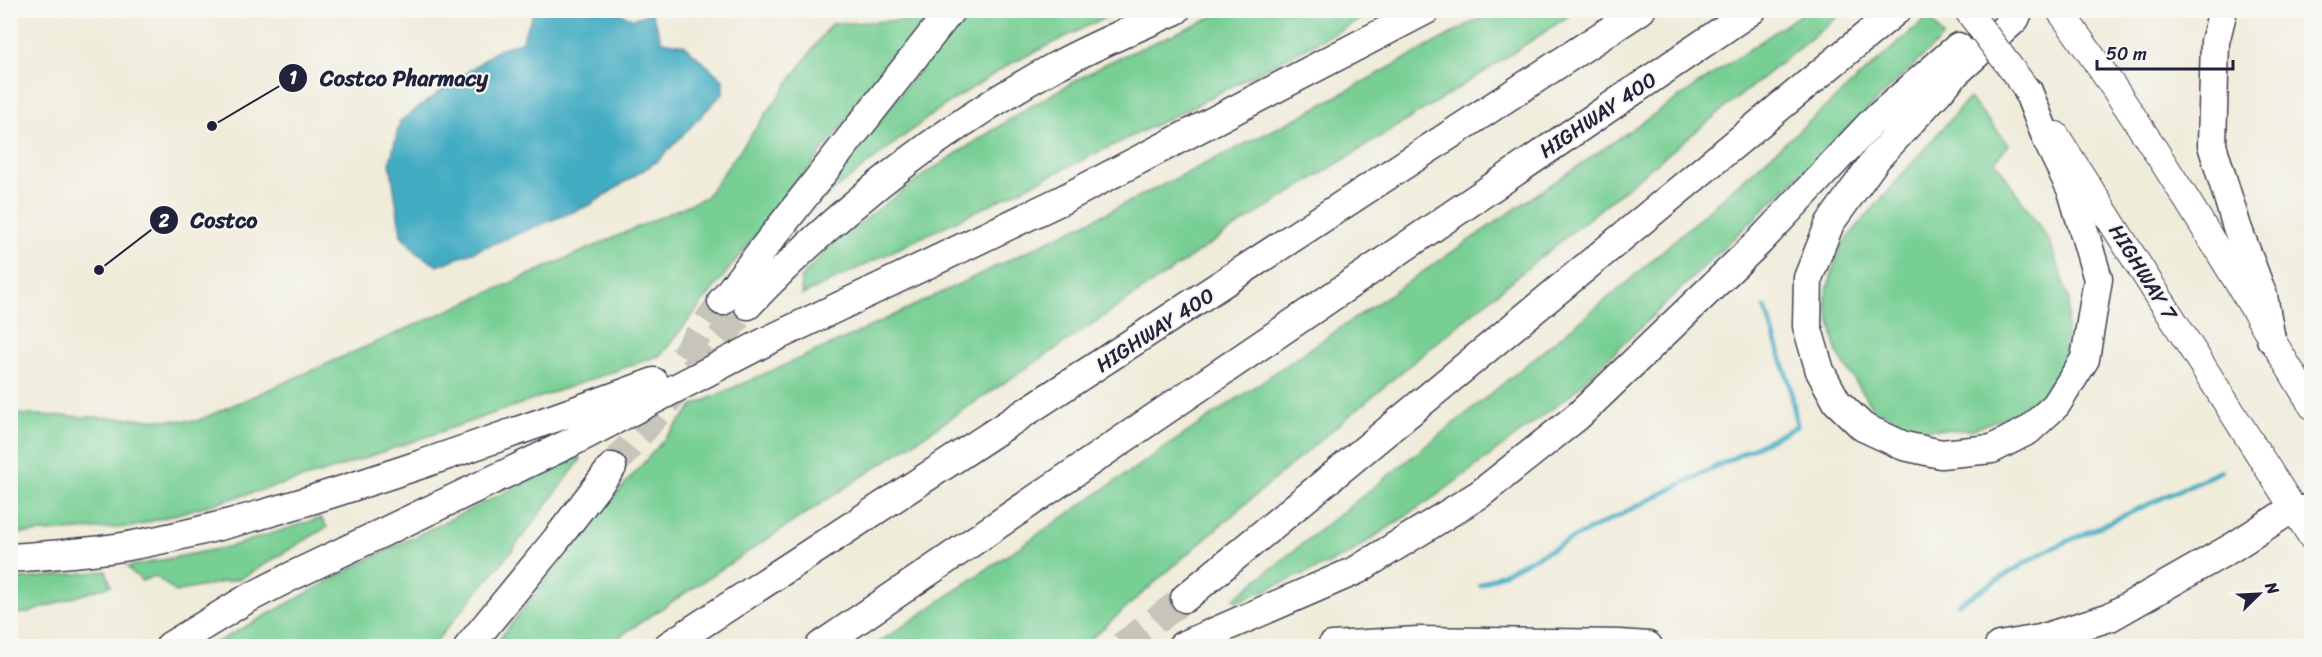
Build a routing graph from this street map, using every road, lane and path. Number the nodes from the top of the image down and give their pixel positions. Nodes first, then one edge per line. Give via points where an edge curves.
1 (951, 10) edge
2 (1176, 10) edge
3 (1426, 10) edge
4 (1641, 10) edge
5 (1752, 10) edge
6 (1897, 10) edge
7 (1967, 10) edge
8 (2000, 10) edge
9 (2019, 10) edge
10 (2059, 10) edge
11 (2223, 10) edge
12 (2028, 91) junction
13 (2271, 339) junction
14 (769, 340) junction
15 (2312, 406) edge
16 (612, 467) tunnel mouth
17 (2302, 504) edge
18 (2312, 538) edge
19 (10, 558) edge
20 (1185, 598) tunnel mouth
21 (170, 646) edge
22 (469, 646) edge
23 (668, 646) edge
24 (820, 646) edge
25 (1182, 646) edge
26 (1332, 646) edge
27 (1648, 646) edge
28 (1999, 646) edge

1 - 2 highway via 735,303 939,137 1058,64
3 - 14 highway via 1062,200
4 - 23 highway, HIGHWAY 400
5 - 24 highway, HIGHWAY 400
6 - 20 highway
7 - 12 main road, HIGHWAY 7, bridge
8 - 25 highway via 1871,123 1760,241 1578,416 1480,494 1357,570
9 - 12 highway via 2015,19 1956,72 1876,159 1830,223 1808,278 1807,326 1820,371 1837,402 1863,427 1904,446 1941,454 1992,449 2029,430 2056,405 2085,359 2098,279 2072,191
10 - 13 main road via 2233,273
11 - 13 highway via 2215,42 2212,145 2236,227 2263,296
12 - 17 main road, HIGHWAY 7
13 - 15 main road
14 - 19 highway via 530,427 281,509 127,546
14 - 21 highway via 572,442 247,599
16 - 22 highway
17 - 18 main road, HIGHWAY 7
17 - 28 highway via 2110,617 2040,639
26 - 27 highway via 1418,641

